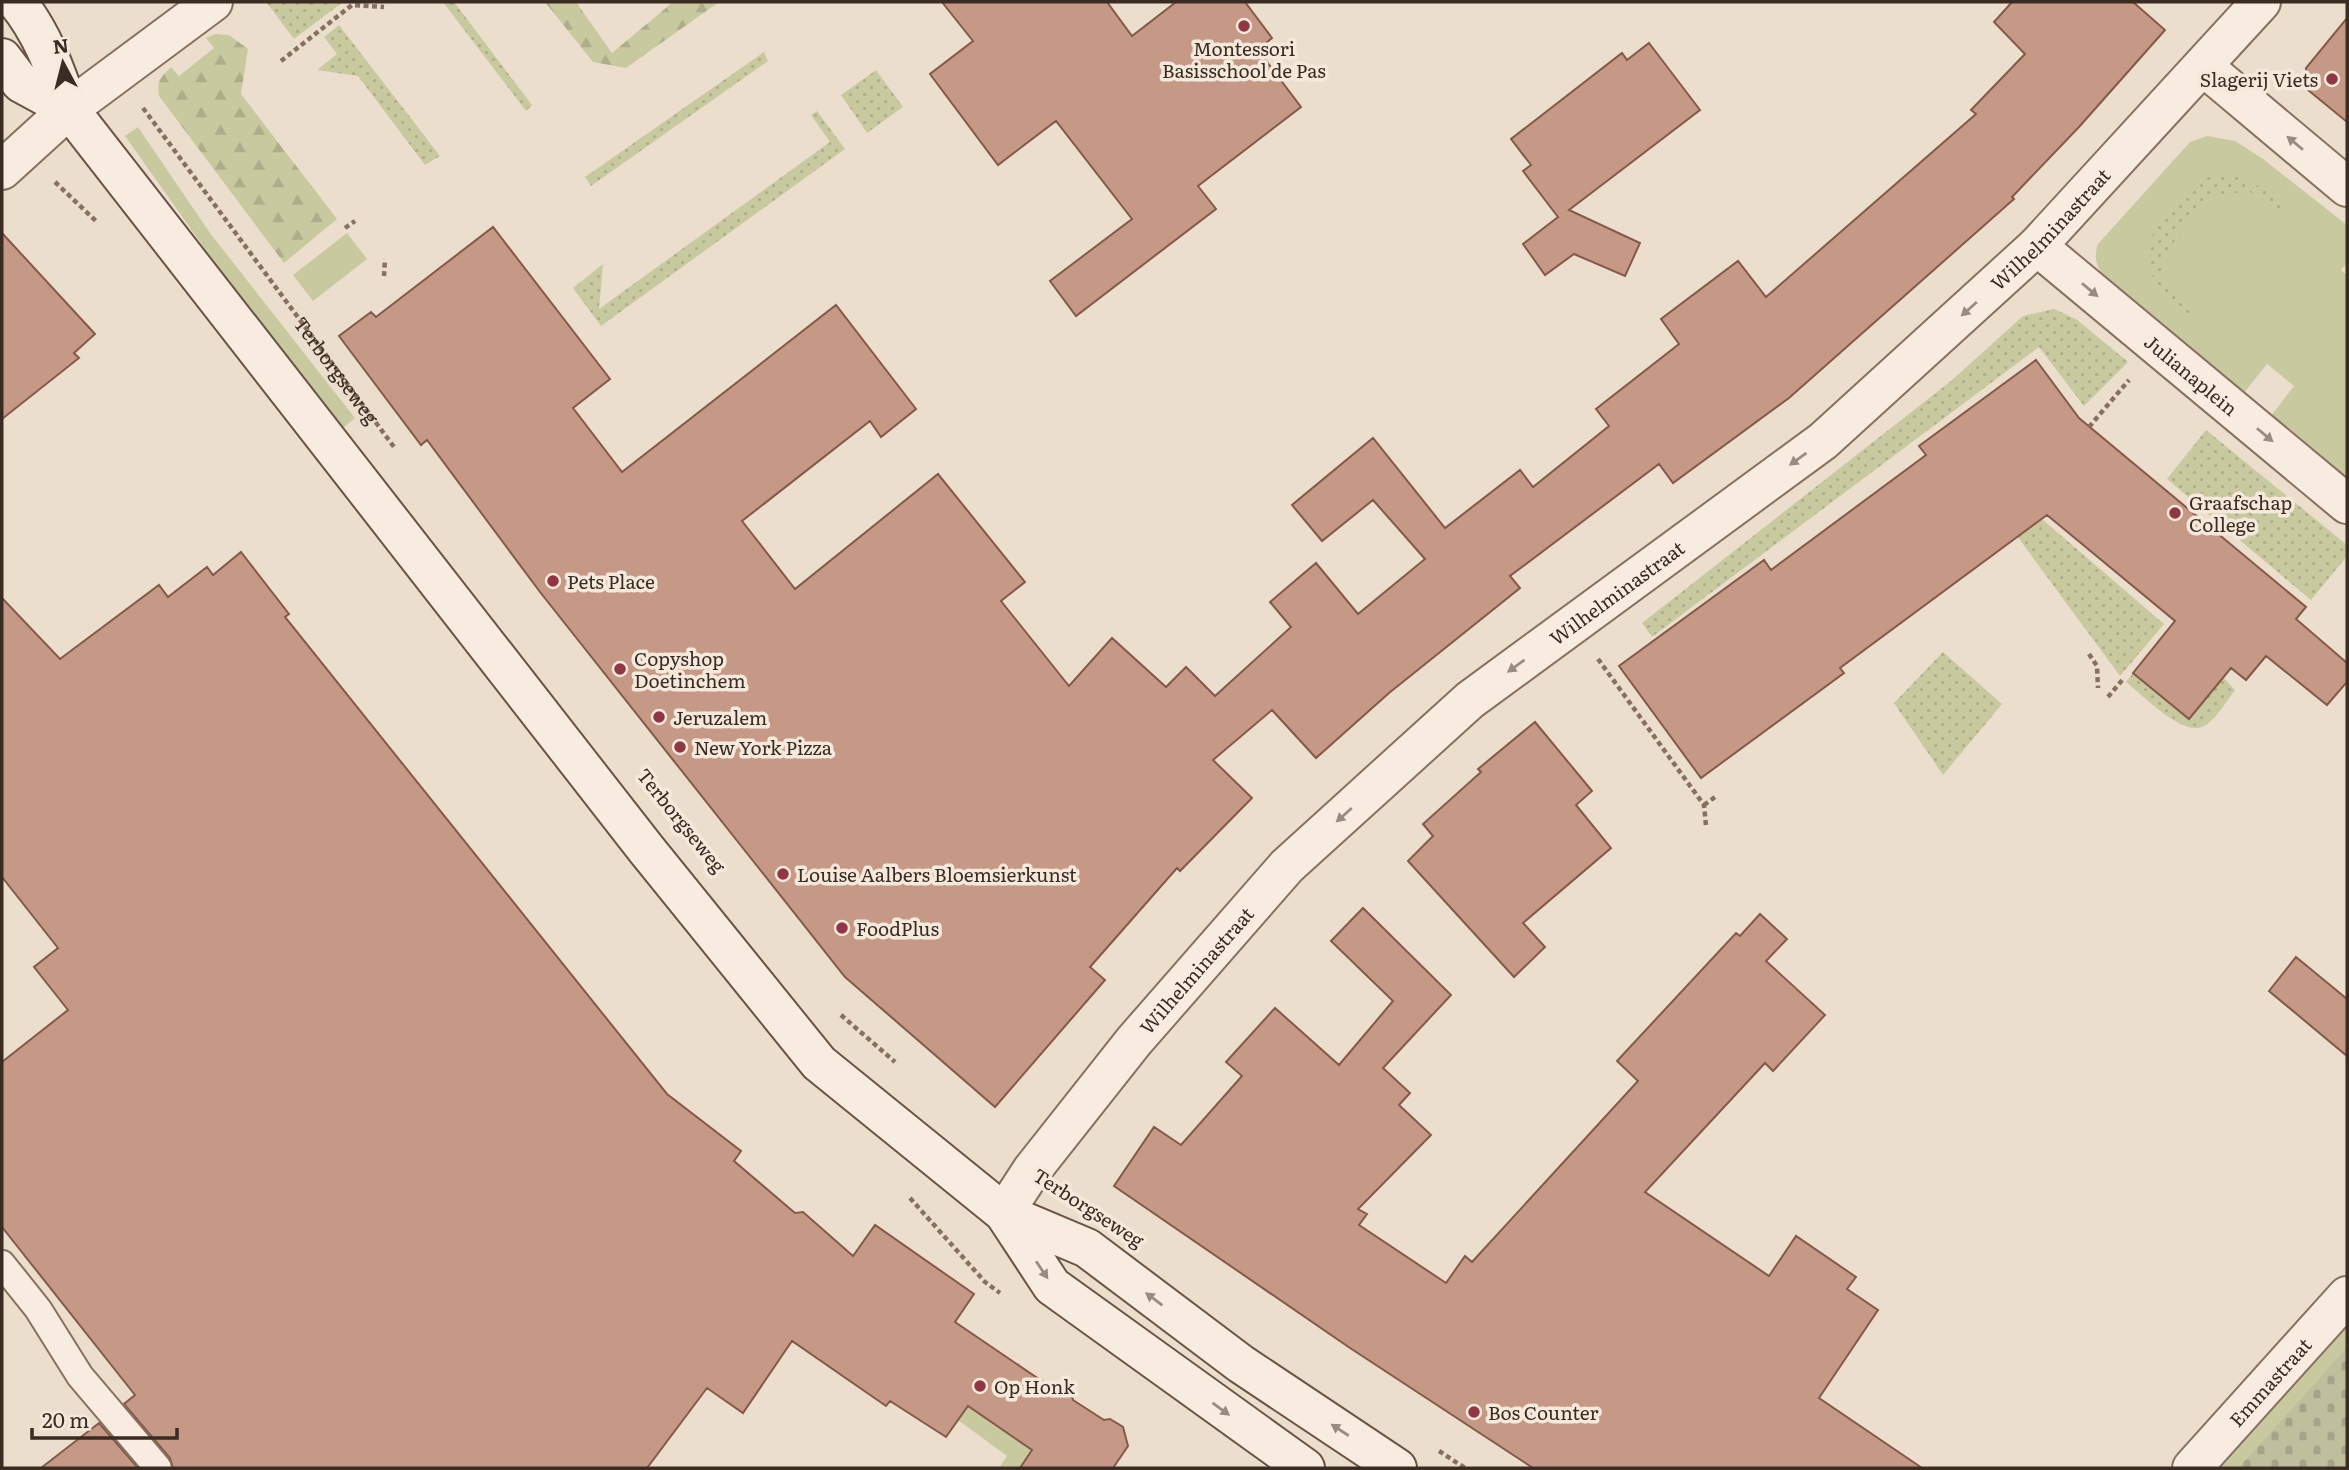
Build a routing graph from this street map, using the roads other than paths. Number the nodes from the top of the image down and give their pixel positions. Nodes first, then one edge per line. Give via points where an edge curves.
1 (17, 2) edge
2 (210, 3) edge
3 (2251, 6) edge
4 (2, 58) edge
5 (2204, 66) junction
6 (69, 109) junction
7 (2, 170) edge
8 (2347, 187) edge
9 (2037, 246) junction
10 (2347, 504) edge
11 (1004, 1213) junction
12 (2, 1264) edge
13 (2347, 1296) edge
14 (158, 1468) edge
15 (1305, 1468) edge
16 (1396, 1468) edge
17 (2192, 1468) edge

1 - 6 street, Terborgseweg via 48,51
2 - 6 street
3 - 5 street, Wilhelminastraat
4 - 6 street, Terborgseweg via 21,83
8 -> 5 street
5 - 9 street, Wilhelminastraat
6 - 7 street
6 - 11 street, Terborgseweg via 637,838 819,1063
9 -> 10 street, Julianaplein
9 -> 11 street, Wilhelminastraat via 1823,442 1470,699 1287,866 1134,1041 1031,1170
11 -> 15 street, Terborgseweg via 1052,1286
16 -> 11 street, Terborgseweg via 1241,1364 1087,1248
12 - 14 lane via 38,1309 80,1376
13 - 17 street, Emmastraat

